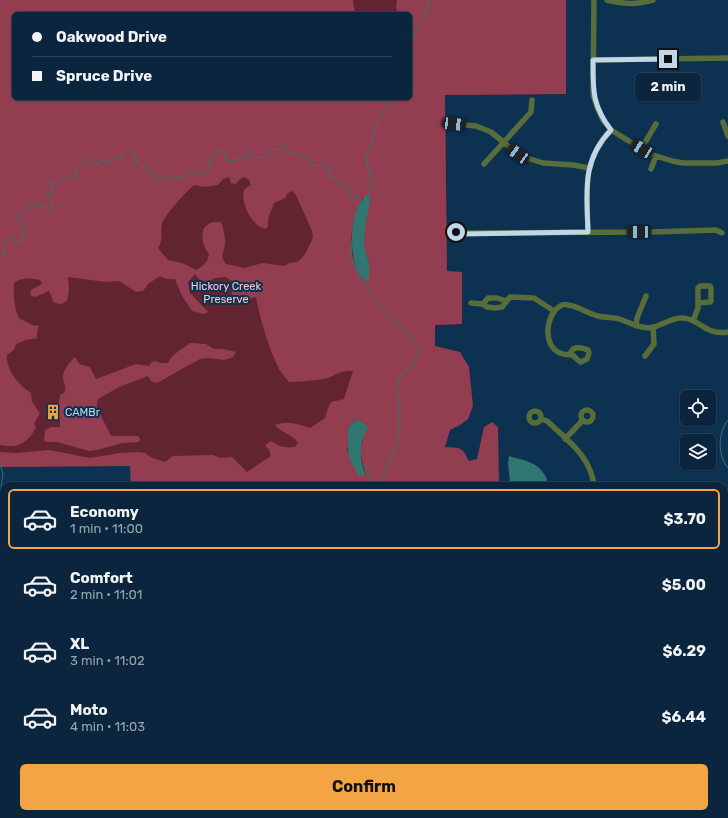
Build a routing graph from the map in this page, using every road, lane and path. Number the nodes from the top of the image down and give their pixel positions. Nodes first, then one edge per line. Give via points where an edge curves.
1 (594, 0) edge
2 (607, 0) edge
3 (653, 0) edge
4 (728, 58) edge
5 (593, 60) junction
6 (532, 100) dead end
7 (723, 122) dead end
8 (454, 124) dead end
9 (656, 124) dead end
10 (611, 130) junction
11 (728, 136) edge
12 (503, 143) junction
13 (642, 149) junction
14 (656, 156) junction
15 (728, 161) edge
16 (484, 164) dead end
17 (589, 168) junction
18 (651, 169) dead end
19 (456, 232) dead end
20 (588, 232) junction
21 (722, 233) dead end
22 (646, 296) dead end
23 (506, 301) junction
24 (471, 303) dead end
25 (698, 303) dead end
26 (483, 304) junction
27 (554, 310) junction
28 (693, 321) junction
29 (636, 326) junction
30 (653, 327) junction
31 (728, 332) edge
32 (570, 354) dead end
33 (645, 356) dead end
34 (541, 419) dead end
35 (583, 420) dead end
36 (565, 439) junction
37 (593, 482) edge

1 - 5 street
2 - 3 street via 635,4
4 - 5 street
5 - 10 street via 593,95 603,120
6 - 12 street via 531,112
7 - 11 street
8 - 12 street via 476,126 490,132
9 - 13 street
10 - 13 street
10 - 17 street via 596,149
12 - 16 street
12 - 17 street via 518,154 543,163
13 - 14 street
14 - 15 street via 682,163
14 - 18 street
17 - 20 street
19 - 20 street
20 - 21 street via 716,230
22 - 29 street
23 - 26 street via 488,298
23 - 26 street via 502,307 495,308
23 - 27 street via 510,297 534,298
24 - 26 street
25 - 28 street
27 - 29 street via 563,305 572,306 590,314 618,319
27 - 32 street via 548,326 550,343 555,351
28 - 30 street via 676,318
28 - 31 street via 720,334
29 - 30 street
30 - 33 street via 654,344
34 - 36 street via 547,421
35 - 36 street
36 - 37 street via 586,460

